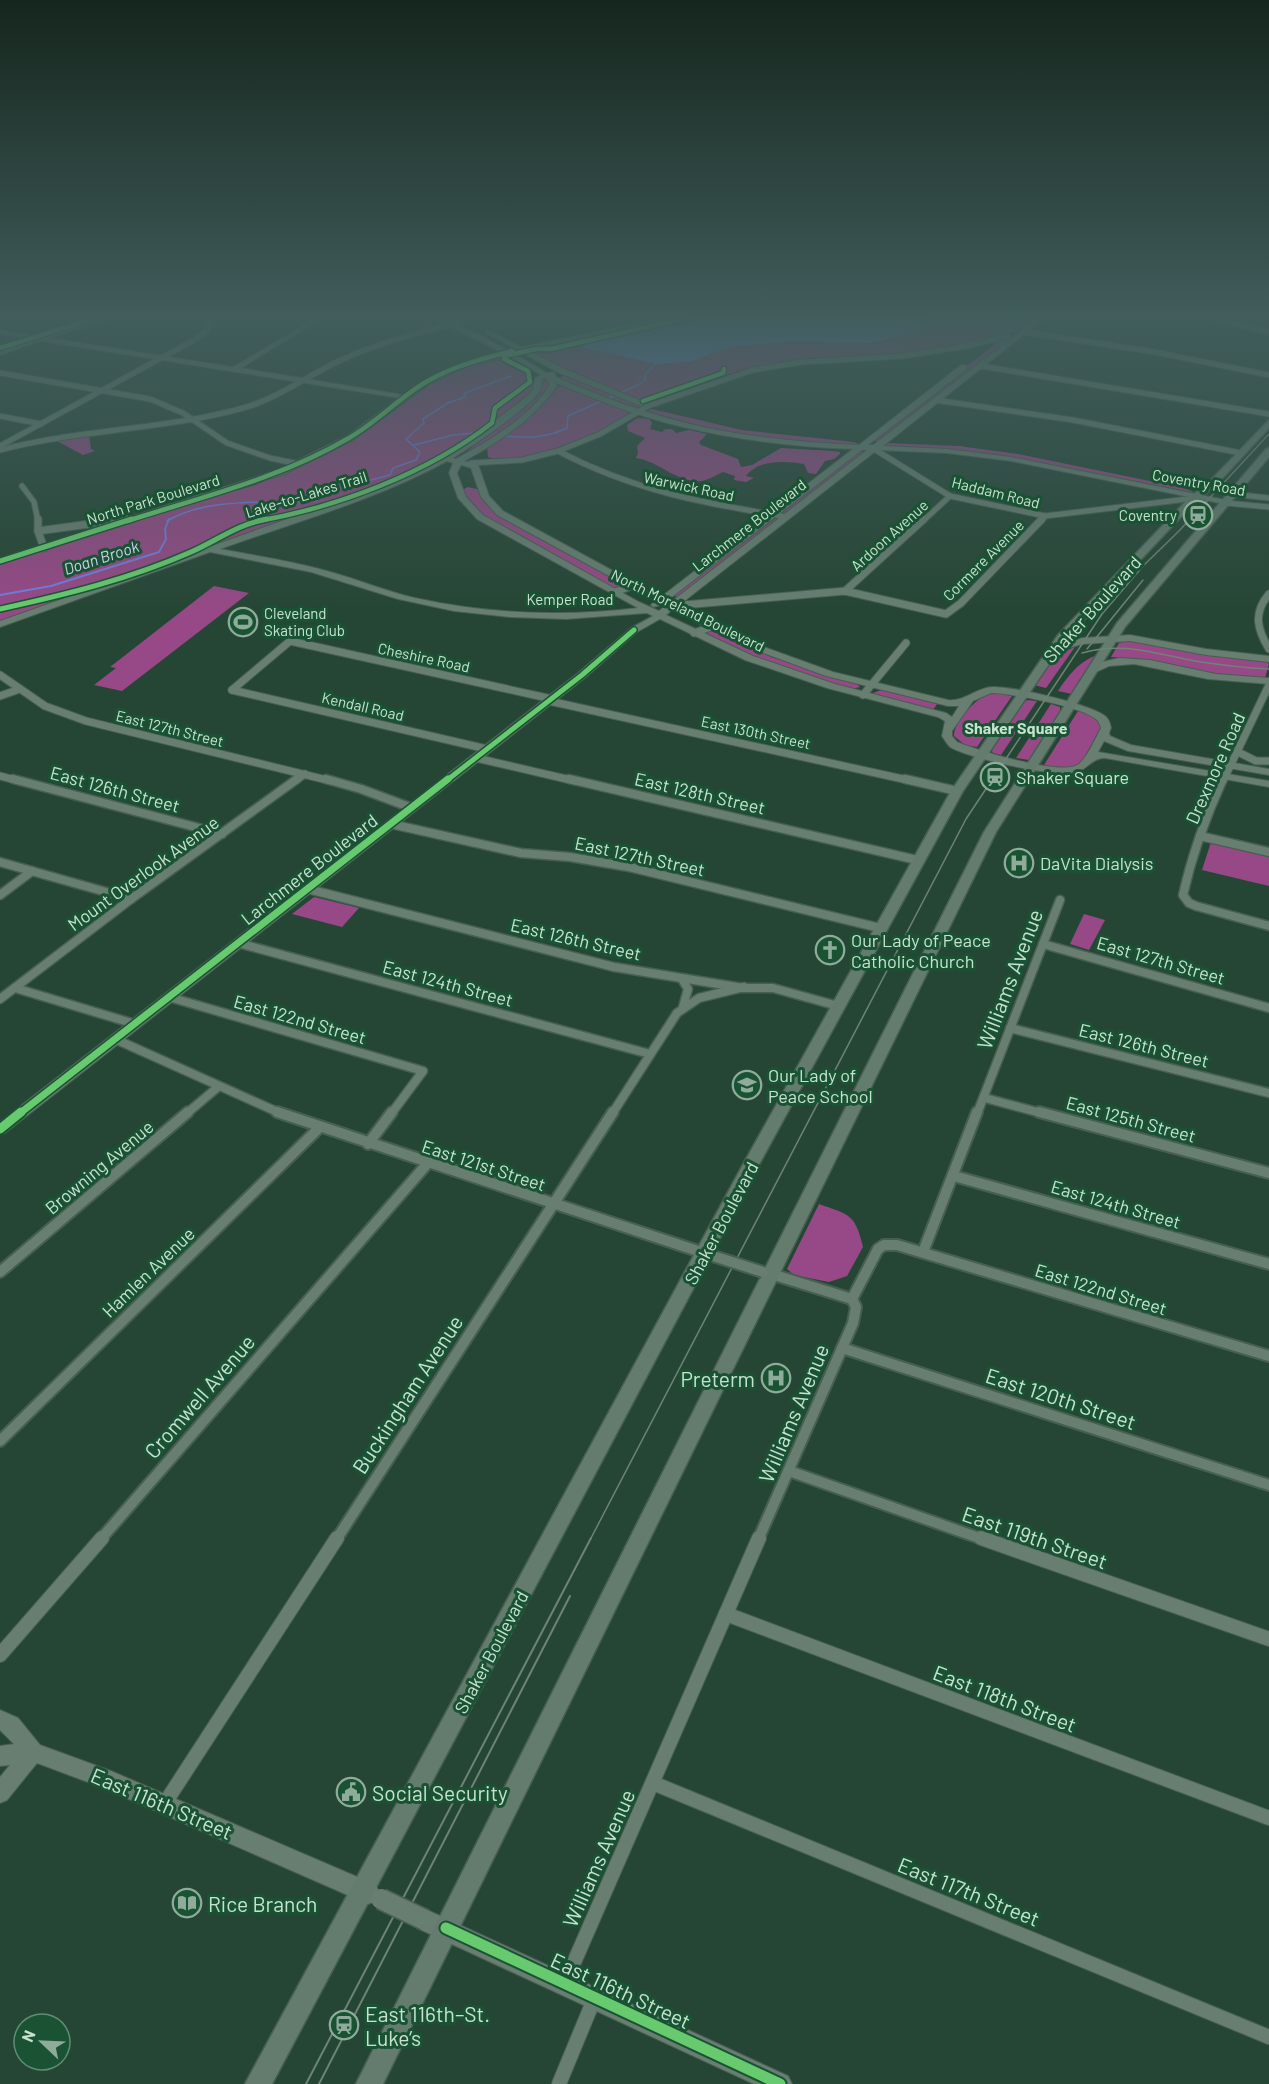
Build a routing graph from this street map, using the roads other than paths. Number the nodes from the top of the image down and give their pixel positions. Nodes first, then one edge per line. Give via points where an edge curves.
1 (59, 414) edge
2 (183, 414) edge
3 (214, 414) edge
4 (383, 414) edge
5 (510, 414) edge
6 (526, 414) edge
7 (633, 414) edge
8 (645, 414) edge
9 (677, 414) edge
10 (902, 414) edge
11 (917, 414) edge
12 (1033, 414) edge
13 (0, 416) edge
14 (192, 420) junction
15 (1269, 423) edge
16 (41, 424) junction
17 (21, 434) junction
18 (33, 440) junction
19 (867, 441) junction
20 (884, 441) junction
21 (0, 448) edge
22 (856, 449) junction
23 (874, 449) junction
24 (558, 451) junction
25 (1269, 451) edge
26 (1241, 453) junction
27 (453, 460) junction
28 (299, 464) junction
29 (471, 464) junction
30 (478, 484) junction
31 (22, 486) dead end
32 (457, 487) junction
33 (1204, 491) junction
34 (950, 496) junction
35 (1196, 498) junction
36 (1269, 498) edge
37 (1229, 499) junction
38 (1269, 507) edge
39 (773, 515) junction
40 (1045, 516) junction
41 (787, 517) junction
42 (129, 519) junction
43 (275, 530) junction
44 (38, 531) junction
45 (44, 548) junction
46 (209, 550) junction
47 (220, 552) junction
48 (0, 561) edge
49 (634, 585) junction
50 (112, 587) junction
51 (845, 591) junction
52 (615, 592) junction
53 (1269, 594) edge
54 (662, 600) junction
55 (672, 606) junction
56 (650, 610) junction
57 (935, 614) joint
58 (660, 616) junction
59 (0, 624) edge
60 (711, 627) junction
61 (0, 630) edge
62 (634, 630) junction
63 (694, 633) junction
64 (1113, 638) junction
65 (290, 641) joint
66 (906, 643) dead end
67 (1054, 649) junction
68 (1269, 649) edge
69 (1269, 659) edge
70 (1094, 670) junction
71 (0, 675) edge
72 (1269, 683) edge
73 (871, 685) junction
74 (20, 688) junction
75 (863, 695) junction
76 (1022, 695) junction
77 (0, 696) edge
78 (970, 698) junction
79 (550, 700) junction
80 (1070, 706) junction
81 (950, 726) junction
82 (1104, 734) junction
83 (487, 749) junction
84 (1238, 752) junction
85 (982, 753) junction
86 (476, 758) junction
87 (1088, 759) junction
88 (1269, 761) edge
89 (1231, 765) junction
90 (1032, 766) junction
91 (1269, 772) edge
92 (305, 774) junction
93 (0, 776) edge
94 (1224, 777) junction
95 (1269, 784) edge
96 (957, 791) junction
97 (411, 808) junction
98 (391, 824) junction
99 (222, 834) junction
100 (1200, 836) junction
101 (1269, 852) edge
102 (917, 860) junction
103 (0, 862) edge
104 (32, 871) junction
105 (308, 889) junction
106 (0, 895) edge
107 (131, 898) junction
108 (1060, 900) dead end
109 (1269, 926) edge
110 (880, 928) junction
111 (238, 943) junction
112 (1043, 944) junction
113 (681, 979) junction
114 (744, 987) junction
115 (15, 988) junction
116 (169, 997) junction
117 (0, 999) edge
118 (683, 1006) junction
119 (838, 1006) junction
120 (1269, 1008) edge
121 (135, 1024) junction
122 (1010, 1028) junction
123 (115, 1039) junction
124 (650, 1054) junction
125 (218, 1087) junction
126 (1269, 1093) edge
127 (985, 1098) junction
128 (319, 1128) junction
129 (0, 1129) edge
130 (368, 1144) junction
131 (427, 1164) junction
132 (1269, 1173) edge
133 (954, 1176) junction
134 (554, 1205) junction
135 (923, 1252) junction
136 (708, 1254) junction
137 (1269, 1264) edge
138 (0, 1272) edge
139 (766, 1273) junction
140 (852, 1299) junction
141 (842, 1348) junction
142 (1269, 1356) edge
143 (0, 1441) edge
144 (789, 1471) junction
145 (1269, 1485) edge
146 (726, 1614) junction
147 (1269, 1639) edge
148 (0, 1655) edge
149 (0, 1720) edge
150 (33, 1752) junction
151 (0, 1756) edge
152 (653, 1783) junction
153 (0, 1793) edge
154 (165, 1803) junction
155 (1269, 1818) edge
156 (372, 1895) junction
157 (446, 1928) junction
158 (565, 1983) junction
159 (595, 1997) junction
160 (1269, 2037) edge
161 (258, 2084) edge
162 (369, 2084) edge
163 (559, 2084) edge
164 (780, 2084) edge

1 - 16 street
2 - 14 street
3 - 14 street
4 - 28 main road, North Park Boulevard via 360,432
5 - 27 main road
6 - 27 main road via 483,448
7 - 24 street via 600,434
8 - 22 main road, Coventry Road via 738,436
9 - 19 main road, Coventry Road via 749,430
10 - 19 main road, Larchmere Boulevard
11 - 20 main road, Larchmere Boulevard
12 - 26 street
13 - 16 street
14 - 18 street
14 - 28 street via 219,439 248,452
15 - 26 main road, Shaker Boulevard
16 - 17 street
17 - 18 street
17 - 21 street
18 - 21 street
19 - 20 main road, Coventry Road
19 - 22 main road, Larchmere Boulevard
20 - 23 main road, Larchmere Boulevard
20 - 33 main road, Coventry Road via 1016,452
22 - 23 main road, Coventry Road
22 - 39 main road, Larchmere Boulevard
23 - 34 street, Haddam Road
23 - 35 main road, Coventry Road via 1011,459
23 - 41 main road, Larchmere Boulevard
24 - 29 street
24 - 39 street, Warwick Road via 591,470 639,488
25 - 37 main road, Shaker Boulevard
26 - 33 main road, Shaker Boulevard
27 - 29 main road
27 - 32 main road
27 - 43 main road via 407,485
28 - 42 main road, North Park Boulevard via 259,481
29 - 30 main road, North Moreland Boulevard via 476,468
30 - 32 main road
30 - 49 main road, North Moreland Boulevard via 500,513
31 - 44 street via 36,504
32 - 52 main road, North Moreland Boulevard via 469,508 482,519
33 - 35 main road, Shaker Boulevard
33 - 37 main road, Coventry Road
34 - 40 street, Haddam Road
34 - 51 street, Ardoon Avenue
35 - 37 main road, Coventry Road
35 - 40 street, Haddam Road
35 - 67 main road, Shaker Boulevard
36 - 37 street, Coventry Road
37 - 38 street, Coventry Road
37 - 64 main road, Shaker Boulevard via 1127,616
39 - 41 street, Warwick Road
39 - 54 main road, Larchmere Boulevard
40 - 57 street, Cormere Avenue via 952,611
41 - 55 main road, Larchmere Boulevard
42 - 44 street
42 - 45 main road, North Park Boulevard
43 - 46 main road
43 - 47 main road
44 - 45 street
45 - 48 main road, North Park Boulevard
46 - 47 main road, Kemper Road
46 - 50 main road
47 - 50 main road
47 - 56 main road, Kemper Road via 293,566 410,600 462,609 549,614
49 - 52 street
49 - 54 main road, North Moreland Boulevard
50 - 59 main road
50 - 61 main road
51 - 55 street, Kemper Road
51 - 57 street, Kemper Road
52 - 56 main road, North Moreland Boulevard
53 - 68 street via 1260,605 1256,624
54 - 55 main road, North Moreland Boulevard
54 - 56 main road, Larchmere Boulevard
55 - 56 main road, Kemper Road
55 - 58 main road, Larchmere Boulevard
55 - 60 main road, North Moreland Boulevard
56 - 58 main road, North Moreland Boulevard
56 - 62 main road, Larchmere Boulevard
58 - 62 main road, Larchmere Boulevard
58 - 63 main road, North Moreland Boulevard
60 - 63 street
60 - 73 main road, North Moreland Boulevard via 780,657
62 - 79 main road, Larchmere Boulevard
63 - 75 main road, North Moreland Boulevard via 749,658
64 - 67 main road
64 - 69 main road
64 - 70 main road, Shaker Boulevard
65 - 79 street, Cheshire Road
65 - 83 street, Kendall Road via 232,690
66 - 73 street
67 - 76 main road, Shaker Boulevard
70 - 72 main road via 1106,664 1137,661
70 - 80 main road, Shaker Boulevard
71 - 74 street, East 127th Street
72 - 84 street, Drexmore Road
73 - 75 street
73 - 78 main road, North Moreland Boulevard via 952,704
74 - 77 street
74 - 92 street, East 127th Street via 45,706 86,722
75 - 81 main road, North Moreland Boulevard via 948,717
76 - 78 main road via 992,690
76 - 80 main road
76 - 85 main road, Shaker Boulevard
78 - 81 main road
79 - 83 main road, Larchmere Boulevard
79 - 96 street, East 130th Street
80 - 82 main road via 1103,719
80 - 90 main road, Shaker Boulevard
81 - 85 main road via 947,736 953,744
82 - 87 main road
82 - 89 main road via 1109,742 1123,747
83 - 86 main road, Larchmere Boulevard
84 - 88 street via 1256,762
84 - 89 street, Drexmore Road
85 - 90 main road
85 - 96 main road, Shaker Boulevard
86 - 97 main road, Larchmere Boulevard
86 - 102 street, East 128th Street
87 - 90 main road via 1072,771
87 - 94 main road via 1105,755
89 - 91 main road
89 - 94 street, Drexmore Road
90 - 139 main road, Shaker Boulevard via 990,832
92 - 97 street, East 127th Street
92 - 99 street, Mount Overlook Avenue
93 - 99 street, East 126th Street
94 - 95 main road
94 - 100 street, Drexmore Road
96 - 102 main road, Shaker Boulevard
97 - 98 main road, Larchmere Boulevard
98 - 105 main road, Larchmere Boulevard
98 - 110 street, East 127th Street via 512,852 629,867
99 - 107 street, Mount Overlook Avenue
100 - 101 street
100 - 109 street, Drexmore Road via 1186,880 1185,898 1196,906
102 - 110 main road, Shaker Boulevard
103 - 104 street
104 - 106 street
104 - 107 street
105 - 111 main road, Larchmere Boulevard
105 - 113 street, East 126th Street via 614,967
107 - 115 street, Mount Overlook Avenue
108 - 112 street, Williams Avenue
110 - 119 main road, Shaker Boulevard
111 - 116 main road, Larchmere Boulevard
111 - 124 street, East 124th Street
112 - 120 street, East 127th Street
112 - 122 street, Williams Avenue
113 - 114 street, East 126th Street
113 - 118 street via 688,989
114 - 118 street
114 - 119 street, East 126th Street via 773,988
115 - 117 street, Mount Overlook Avenue
115 - 121 street
116 - 121 main road, Larchmere Boulevard
116 - 130 street, East 122nd Street via 423,1071
118 - 124 street, Buckingham Avenue
119 - 136 main road, Shaker Boulevard
121 - 123 main road, Larchmere Boulevard
122 - 126 street, East 126th Street
122 - 127 street, Williams Avenue
123 - 125 street, East 121st Street
123 - 129 main road, Larchmere Boulevard
124 - 134 street, Buckingham Avenue
125 - 128 street, East 121st Street
125 - 138 street, Browning Avenue
127 - 132 street, East 125th Street
127 - 133 street, Williams Avenue
128 - 130 street, East 121st Street
128 - 143 street, Hamlen Avenue
130 - 131 street, East 121st Street
131 - 134 street, East 121st Street
131 - 148 street, Cromwell Avenue
133 - 135 street, Williams Avenue
133 - 137 street, East 124th Street
134 - 136 street, East 121st Street
134 - 154 street, Buckingham Avenue
135 - 140 street, Williams Avenue via 890,1245 878,1249
135 - 142 street, East 122nd Street
136 - 139 street, East 121st Street, bridge
136 - 156 main road, Shaker Boulevard
139 - 140 street, East 121st Street
139 - 157 main road, Shaker Boulevard
140 - 141 street, Williams Avenue via 856,1312
141 - 144 street, Williams Avenue
141 - 145 street, East 120th Street
144 - 146 street, Williams Avenue
144 - 147 street, East 119th Street
146 - 152 street, Williams Avenue
146 - 155 street, East 118th Street
149 - 150 main road via 11,1725
150 - 151 main road
150 - 153 main road
150 - 154 main road, East 116th Street
152 - 158 street, Williams Avenue
152 - 160 street, East 117th Street
154 - 156 main road, East 116th Street
156 - 157 main road, East 116th Street, bridge
156 - 161 main road, Shaker Boulevard
157 - 158 main road, East 116th Street
157 - 162 main road, Shaker Boulevard
158 - 159 main road, East 116th Street
159 - 163 street
159 - 164 main road, East 116th Street

